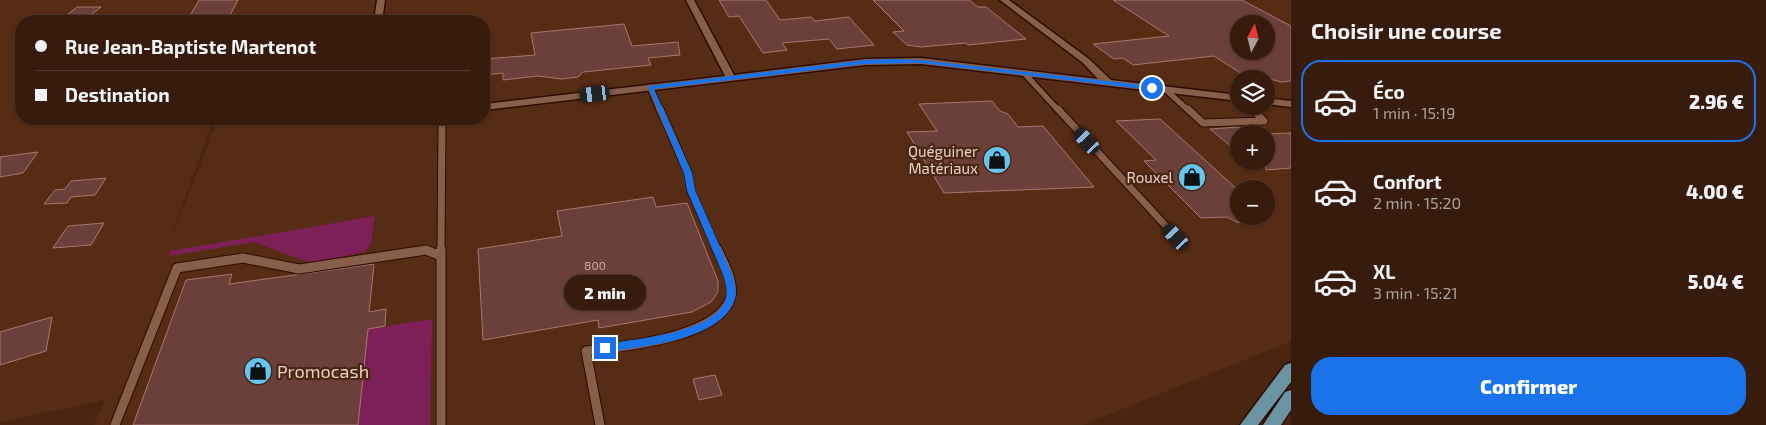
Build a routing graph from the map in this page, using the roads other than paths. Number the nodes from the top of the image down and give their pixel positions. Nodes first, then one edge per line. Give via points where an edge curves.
1 (381, 0) edge
2 (690, 0) edge
3 (1004, 0) edge
4 (379, 15) edge
5 (1024, 73) junction
6 (731, 78) junction
7 (1107, 82) junction
8 (650, 87) junction
9 (1165, 89) junction
10 (1230, 97) edge
11 (1275, 102) edge
12 (1291, 104) edge
13 (490, 106) edge
14 (1258, 115) edge
15 (442, 125) edge
16 (1176, 237) dead end
17 (441, 256) junction
18 (1291, 370) edge
19 (1291, 397) edge
20 (115, 425) edge
21 (441, 425) edge
22 (600, 425) edge
23 (1248, 425) edge
24 (1271, 425) edge

1 - 4 street
2 - 6 street
3 - 7 street via 1086,62
5 - 6 street via 893,60
5 - 7 street
5 - 16 lane
6 - 8 street
7 - 9 street
8 - 13 street
8 - 22 lane via 727,272 731,298 722,313 703,327 664,339 586,351
9 - 10 street
9 - 14 lane via 1203,123 1264,121
11 - 12 street
15 - 17 lane
17 - 20 lane via 426,250 299,270 242,258 177,268
17 - 21 lane
18 - 23 main road
19 - 24 main road

